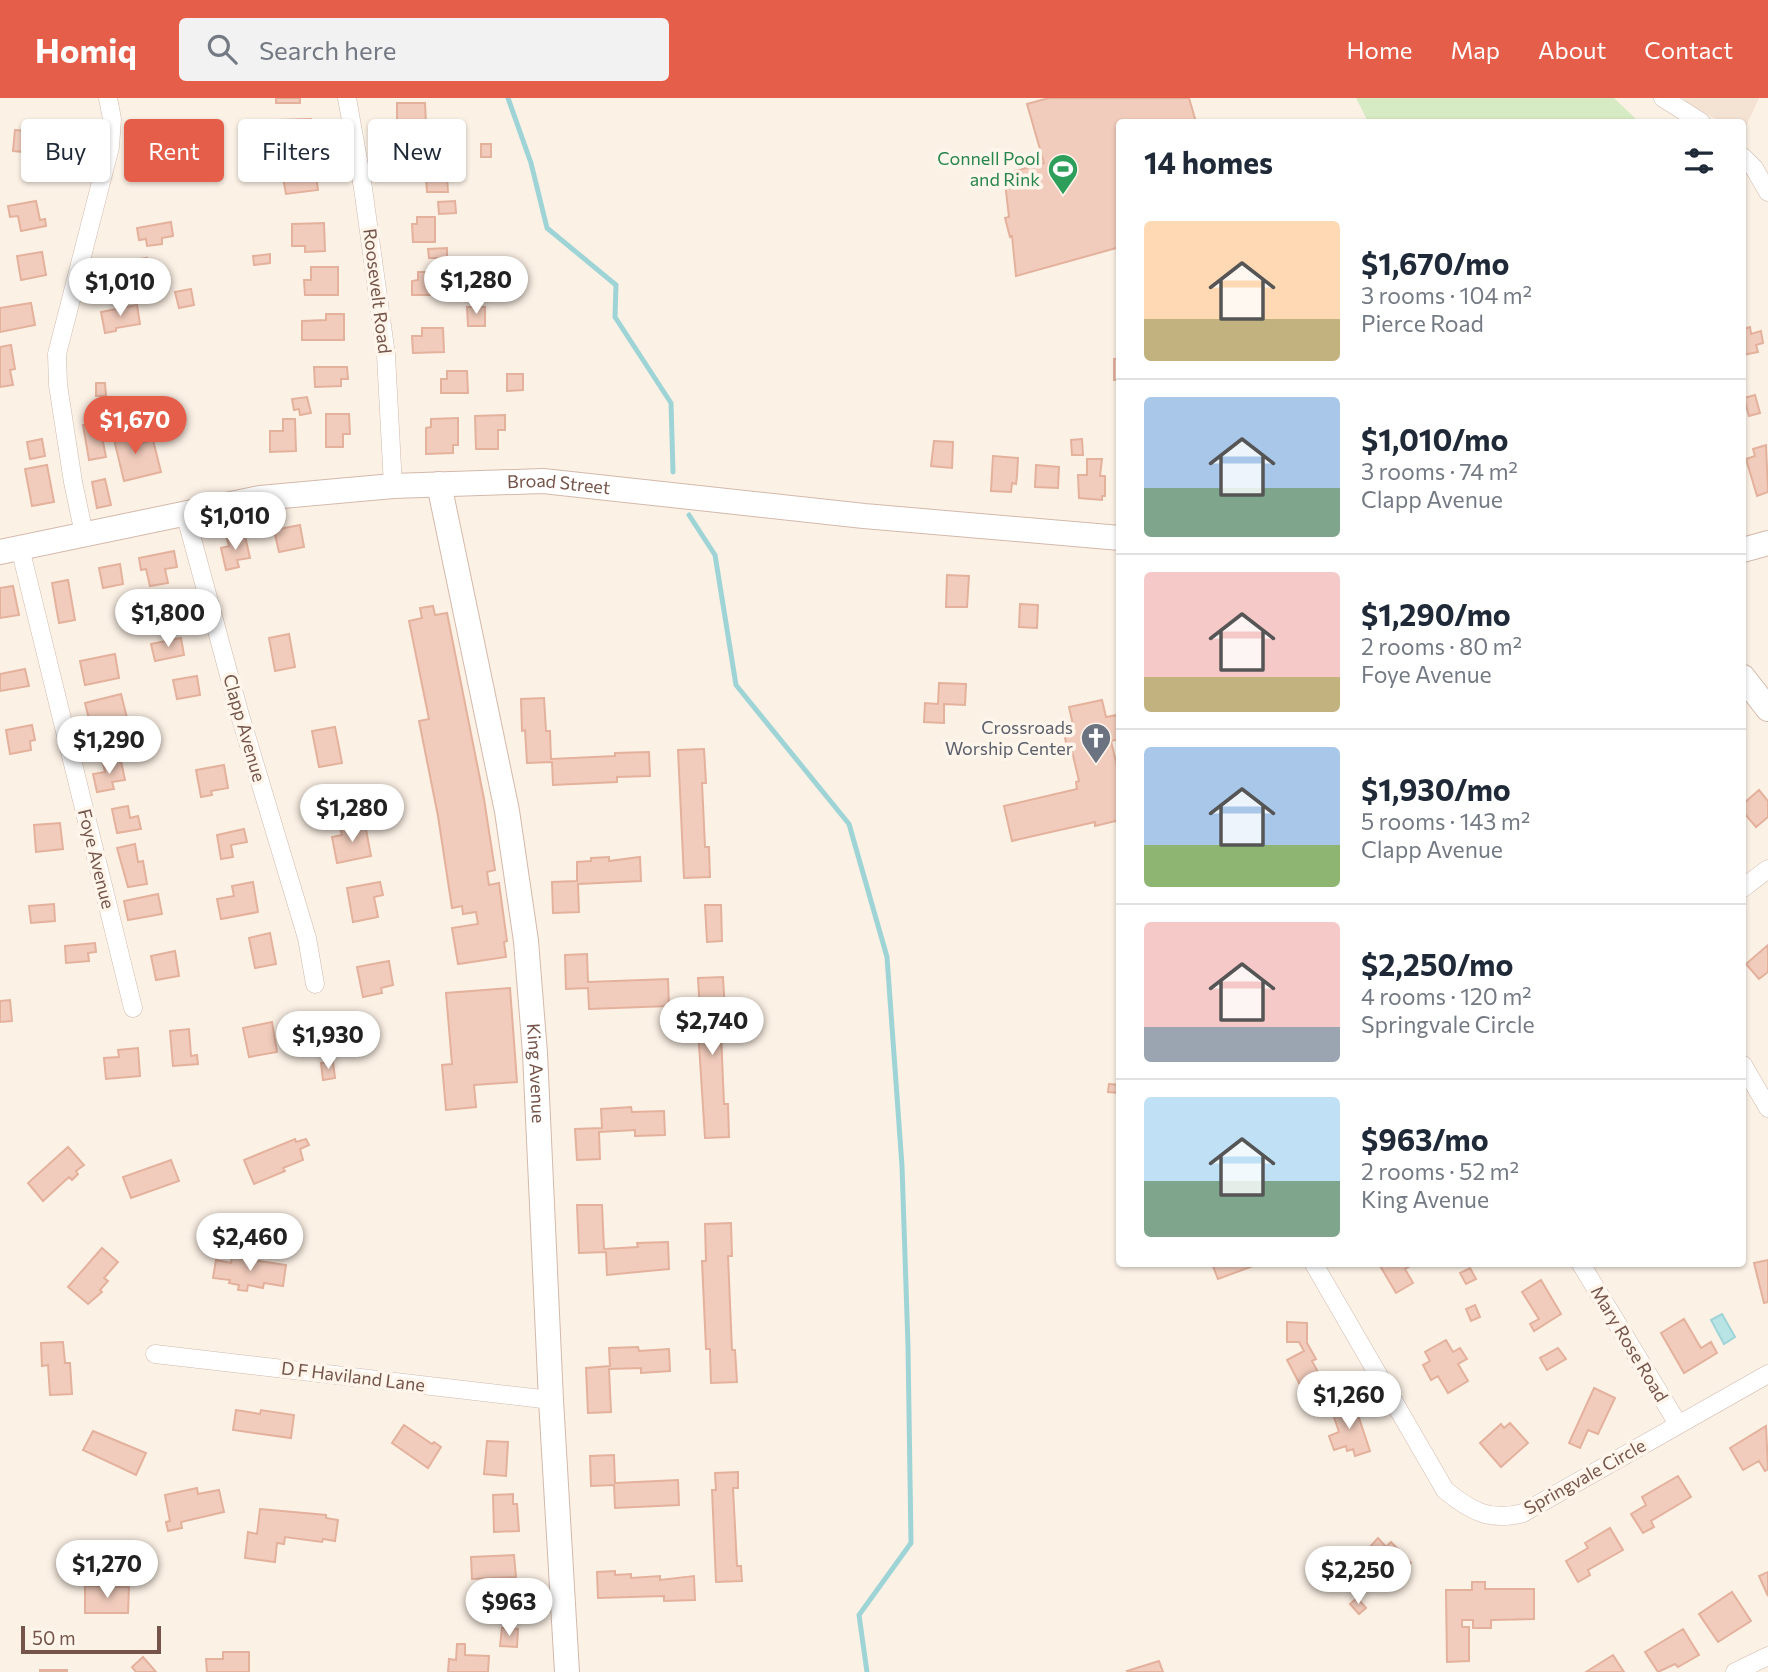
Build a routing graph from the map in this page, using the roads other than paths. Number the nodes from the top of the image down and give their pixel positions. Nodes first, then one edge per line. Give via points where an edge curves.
1 (108, 98) edge
2 (347, 98) edge
3 (1662, 98) edge
4 (1696, 119) edge
5 (1746, 160) edge
6 (1768, 192) edge
7 (439, 484) junction
8 (393, 486) junction
9 (185, 513) junction
10 (85, 534) junction
11 (1116, 538) edge
12 (1768, 543) edge
13 (1746, 549) edge
14 (10, 550) edge
15 (1746, 681) edge
16 (1768, 709) edge
17 (1768, 869) edge
18 (1746, 886) edge
19 (315, 984) dead end
20 (134, 1007) dead end
21 (1746, 1070) edge
22 (1768, 1108) edge
23 (1316, 1267) edge
24 (1583, 1267) edge
25 (155, 1354) dead end
26 (1768, 1374) edge
27 (551, 1400) junction
28 (1678, 1424) junction
29 (1768, 1656) edge
30 (567, 1672) edge
31 (1735, 1672) edge

1 - 10 street via 110,147 57,363
2 - 8 street, Roosevelt Road via 386,355
3 - 4 street
5 - 6 street
7 - 8 street, Broad Street
7 - 11 street, Broad Street via 543,481
7 - 27 street, King Avenue via 507,811 526,941
8 - 9 street, Broad Street via 260,498
9 - 10 street, Broad Street
9 - 19 street, Clapp Avenue via 307,938
10 - 14 street, Broad Street
12 - 13 street
14 - 20 street, Foye Avenue via 71,759
15 - 16 street
17 - 18 street
21 - 22 street
23 - 28 street, Springvale Circle via 1445,1490 1482,1514 1505,1518 1523,1513
24 - 28 street, Mary Rose Road
25 - 27 street, D F Haviland Lane
26 - 28 street, Springvale Circle
27 - 30 street, King Avenue
29 - 31 street

